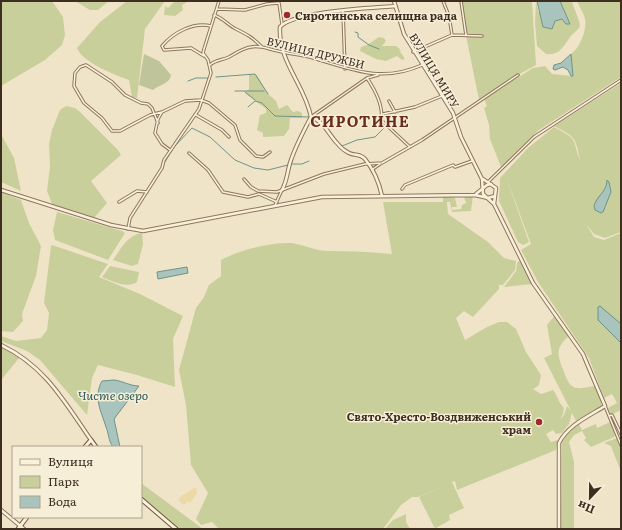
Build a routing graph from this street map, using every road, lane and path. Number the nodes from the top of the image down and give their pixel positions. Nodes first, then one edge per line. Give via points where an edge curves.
1 (219, 1) edge
2 (394, 1) edge
3 (443, 1) edge
4 (461, 1) edge
5 (395, 6) junction
6 (216, 9) junction
7 (343, 10) junction
8 (214, 15) junction
9 (282, 24) junction
10 (211, 26) junction
11 (452, 35) junction
12 (466, 36) junction
13 (482, 36) dead end
14 (262, 47) junction
15 (283, 52) junction
16 (413, 52) junction
17 (205, 56) junction
18 (209, 66) junction
19 (422, 66) junction
20 (345, 69) junction
21 (380, 75) junction
22 (518, 75) dead end
23 (367, 78) junction
24 (621, 80) edge
25 (442, 96) junction
26 (201, 100) junction
27 (389, 101) dead end
28 (162, 112) junction
29 (395, 112) junction
30 (154, 114) junction
31 (383, 114) junction
32 (196, 115) junction
33 (312, 117) junction
34 (454, 118) junction
35 (158, 123) junction
36 (229, 137) dead end
37 (406, 145) junction
38 (410, 148) junction
39 (406, 150) junction
40 (170, 151) junction
41 (270, 152) dead end
42 (188, 153) dead end
43 (473, 161) junction
44 (382, 163) junction
45 (369, 165) junction
46 (372, 170) junction
47 (494, 178) junction
48 (244, 179) dead end
49 (482, 179) junction
50 (488, 182) junction
51 (492, 185) junction
52 (484, 187) junction
53 (402, 189) dead end
54 (1, 190) edge
55 (282, 190) junction
56 (147, 192) junction
57 (475, 195) junction
58 (382, 196) junction
59 (495, 196) junction
60 (487, 197) junction
61 (119, 202) dead end
62 (276, 204) junction
63 (494, 204) junction
64 (128, 229) junction
65 (1, 345) edge
66 (605, 406) junction
67 (609, 416) junction
68 (621, 434) edge
69 (91, 440) junction
70 (621, 445) edge
71 (85, 446) edge
72 (95, 446) edge
73 (142, 500) edge
74 (1, 510) edge
75 (27, 518) edge
76 (20, 526) junction
77 (18, 529) edge
78 (24, 529) edge
79 (176, 529) edge
80 (559, 529) edge

1 - 6 street
2 - 5 street
3 - 11 street
4 - 12 street
5 - 7 street
5 - 16 street, ВУЛИЦЯ МИРУ
6 - 8 street
6 - 9 street via 244,10 278,3
7 - 9 street
7 - 20 street
8 - 10 street
8 - 14 street via 249,34
9 - 15 street via 280,34
10 - 17 street via 204,49
10 - 17 street via 197,24 162,46 164,50 192,48
11 - 12 street
11 - 16 street
12 - 13 street
14 - 15 street, ВУЛИЦЯ ДРУЖБИ
14 - 18 street, ВУЛИЦЯ ДРУЖБИ via 244,48 228,58 212,62
15 - 20 street, ВУЛИЦЯ ДРУЖБИ via 314,58
15 - 33 street via 306,98
16 - 19 street, ВУЛИЦЯ МИРУ
17 - 18 street
18 - 26 street via 211,73
19 - 21 street, ВУЛИЦЯ ДРУЖБИ
19 - 25 street, ВУЛИЦЯ МИРУ
20 - 21 street, ВУЛИЦЯ ДРУЖБИ
21 - 23 street
22 - 34 street
23 - 31 street via 376,92
23 - 33 street
24 - 47 street via 538,134
25 - 29 street
25 - 34 street, ВУЛИЦЯ МИРУ
26 - 28 street via 185,102
26 - 32 street
26 - 41 street via 209,103 234,125 240,140 255,156 262,158
27 - 29 street
28 - 30 street
28 - 35 street
29 - 31 street
30 - 30 street via 148,104 123,94 112,82 86,65 80,67 76,73 73,84 84,103 102,118 112,131 118,132
30 - 35 street
31 - 37 street via 381,120
32 - 36 street
32 - 40 street
33 - 45 street via 317,118 338,145 351,154 359,154
33 - 55 street via 289,164 287,181
34 - 38 street
34 - 43 street, ВУЛИЦЯ МИРУ
35 - 40 street via 155,133
37 - 38 street
37 - 39 street
38 - 39 street
39 - 44 street
40 - 56 street
42 - 62 street via 208,170 221,191 248,197 259,194
43 - 49 street, ВУЛИЦЯ МИРУ
43 - 53 street via 463,166 453,165 440,170 405,185
44 - 45 street
44 - 46 street
45 - 46 street
45 - 55 street via 324,174
46 - 58 street via 379,182
47 - 50 street
47 - 51 street
48 - 55 street via 258,191
49 - 50 street
49 - 52 street, ВУЛИЦЯ МИРУ
50 - 51 street
50 - 52 street
51 - 52 street
51 - 59 street via 497,190
52 - 57 street
52 - 60 street via 483,194
54 - 64 street
55 - 62 street
56 - 61 street via 137,191
56 - 64 street via 130,218
57 - 58 street
57 - 60 street
58 - 62 street via 322,197
59 - 60 street
59 - 63 street
60 - 63 street
62 - 64 street via 156,229
63 - 66 street via 533,283 583,354
65 - 69 street via 21,355 39,369
66 - 67 street
66 - 80 street via 577,423 559,443
67 - 68 street via 612,415
67 - 70 street
69 - 71 main road
69 - 72 main road
73 - 79 main road
74 - 76 street
75 - 76 main road
76 - 77 main road
76 - 78 street

